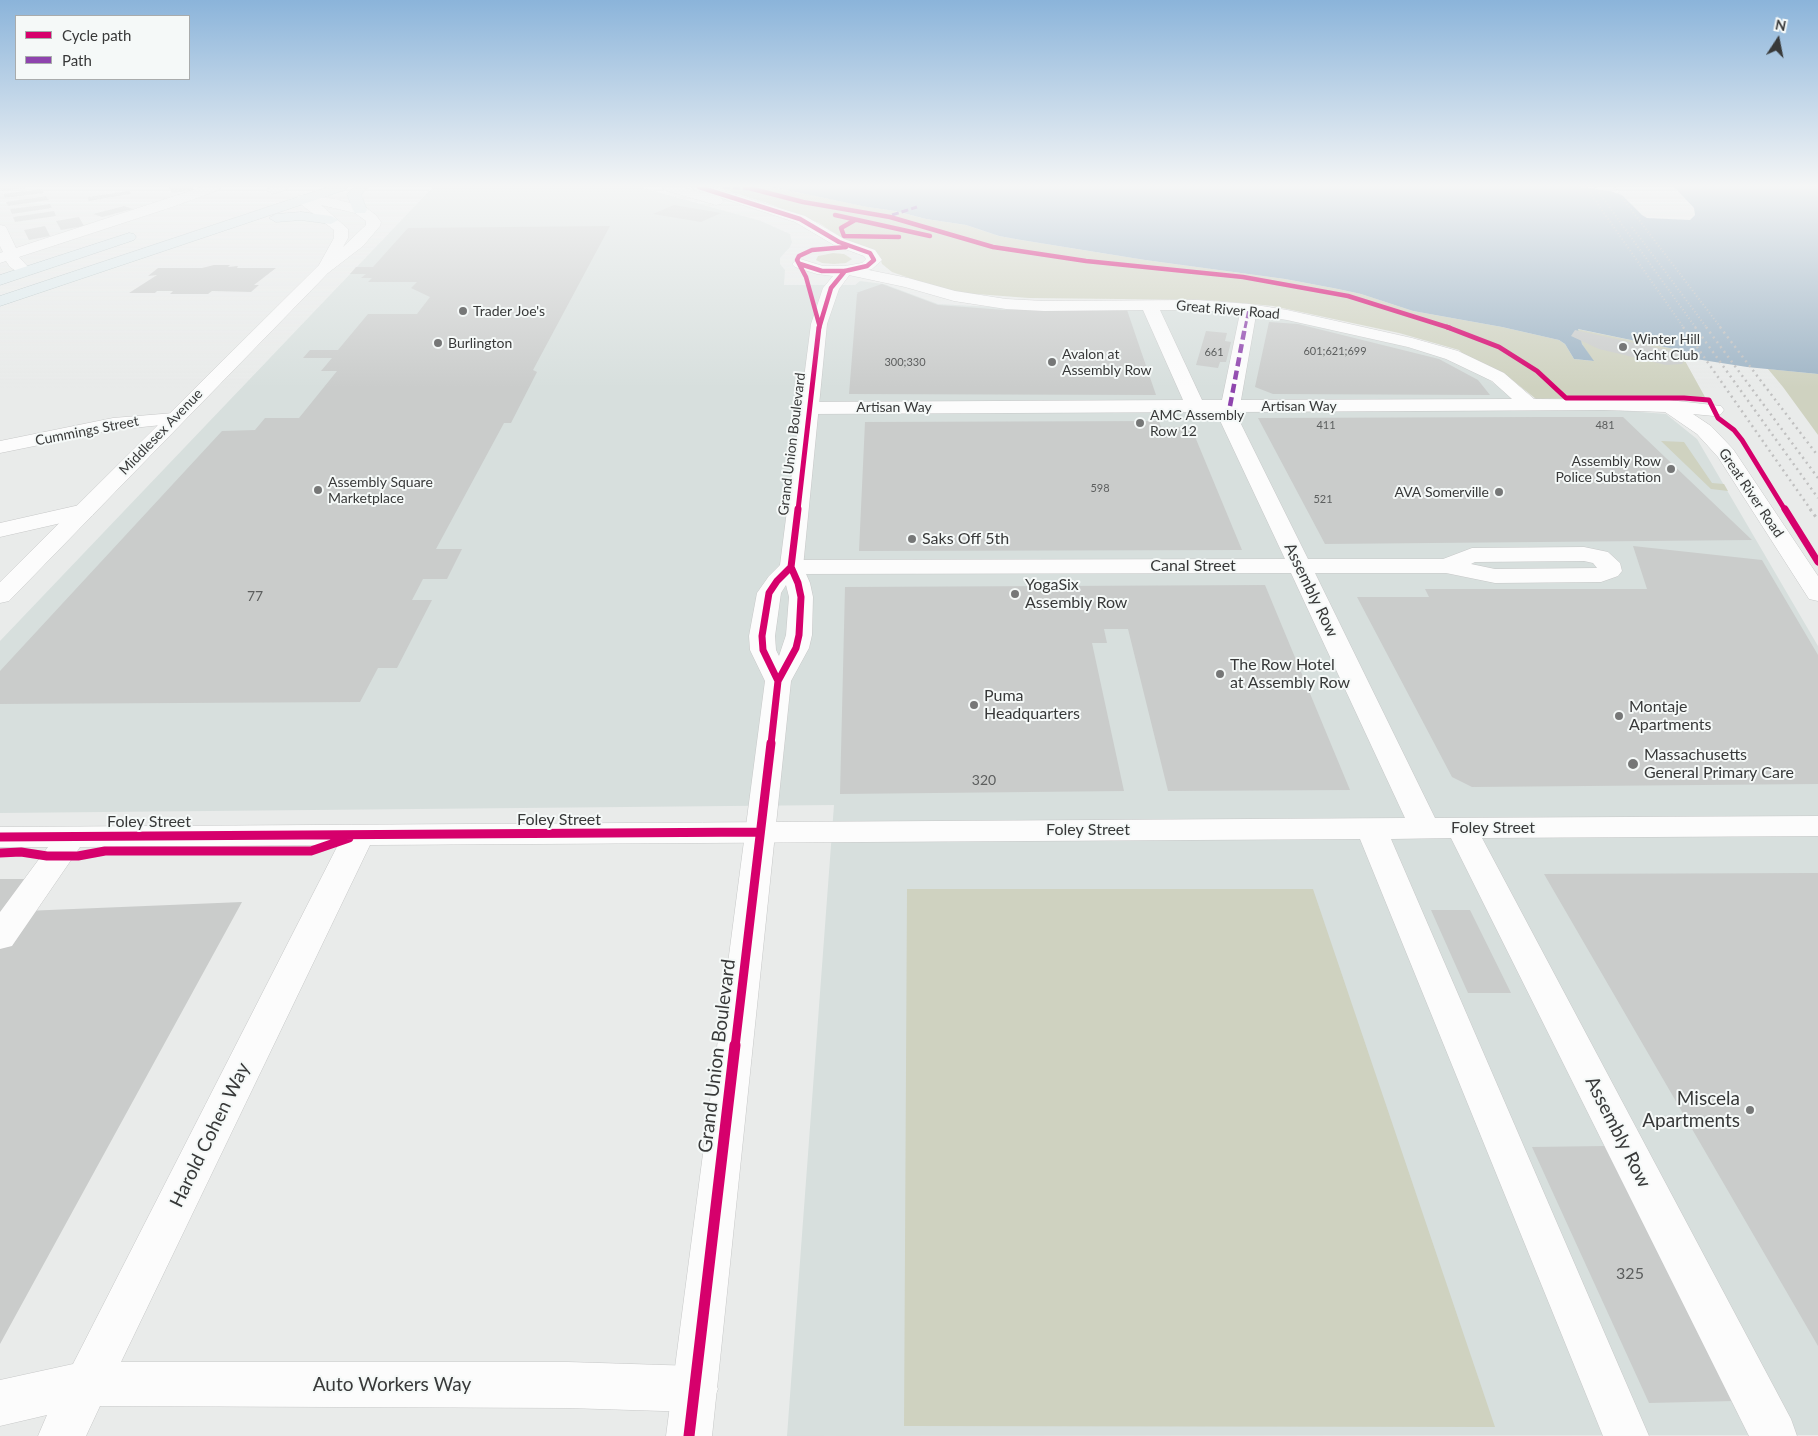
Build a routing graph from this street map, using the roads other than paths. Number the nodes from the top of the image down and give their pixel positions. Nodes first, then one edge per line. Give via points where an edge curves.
1 (79, 254) edge
2 (138, 254) edge
3 (331, 254) edge
4 (344, 254) edge
5 (804, 254) edge
6 (813, 254) edge
7 (871, 254) edge
8 (5, 256) edge
9 (802, 258) junction
10 (874, 260) junction
11 (102, 266) junction
12 (30, 270) junction
13 (323, 270) junction
14 (847, 271) junction
15 (0, 281) edge
16 (908, 283) junction
17 (0, 301) edge
18 (1149, 305) junction
19 (1249, 309) junction
20 (0, 310) edge
21 (819, 324) junction
22 (1530, 405) junction
23 (1195, 406) junction
24 (1226, 406) junction
25 (1669, 406) junction
26 (808, 408) junction
27 (1714, 410) dead end
28 (174, 419) junction
29 (0, 448) edge
30 (84, 511) junction
31 (0, 530) edge
32 (1299, 566) junction
33 (1446, 566) junction
34 (791, 567) junction
35 (1818, 594) edge
36 (0, 596) edge
37 (778, 681) junction
38 (1818, 826) edge
39 (1443, 828) junction
40 (1372, 830) junction
41 (759, 832) junction
42 (358, 834) junction
43 (72, 836) junction
44 (0, 837) edge
45 (0, 937) edge
46 (88, 1383) junction
47 (695, 1389) junction
48 (0, 1403) edge
49 (61, 1436) edge
50 (689, 1436) edge
51 (1626, 1436) edge
52 (1774, 1436) edge

1 - 12 highway
2 - 11 highway
3 - 13 street, Middlesex Avenue
4 - 13 street, Middlesex Avenue
5 - 9 street, Grand Union Boulevard
6 - 9 street
7 - 10 street
8 - 12 street
9 - 14 street via 805,267
9 - 21 street, Grand Union Boulevard
10 - 14 street via 867,266
10 - 16 street, Great River Road via 883,272
11 - 17 highway
11 - 20 highway
12 - 15 highway
13 - 28 street, Middlesex Avenue
14 - 16 street, Great River Road
14 - 21 street, Grand Union Boulevard via 831,288
16 - 18 street, Great River Road via 954,296 1006,304
18 - 19 street, Great River Road
18 - 23 street
19 - 22 street, Great River Road via 1321,322 1452,355 1498,377
19 - 24 street
21 - 26 street, Grand Union Boulevard
22 - 24 street, Artisan Way
22 - 25 street, Artisan Way
23 - 24 street, Artisan Way
23 - 26 street, Artisan Way
24 - 32 street, Assembly Row
25 - 27 street, Artisan Way
25 - 35 street, Great River Road via 1704,430 1726,453
26 - 34 street, Grand Union Boulevard
28 - 29 street, Cummings Street via 113,424
28 - 30 street, Middlesex Avenue
30 - 31 street
30 - 36 street, Middlesex Avenue
32 - 33 street, Canal Street
32 - 34 street, Canal Street
32 - 39 street, Assembly Row
33 - 33 street, Canal Street via 1494,576 1601,575 1610,571 1608,563 1600,557 1584,554 1472,555
34 - 37 street, Grand Union Boulevard via 801,597 800,627 796,648
34 - 37 street via 769,593 762,636 763,650
37 - 41 street, Grand Union Boulevard
38 - 39 street, Foley Street
39 - 40 street, Foley Street
39 - 52 street, Assembly Row
40 - 41 street, Foley Street
40 - 51 street
41 - 42 street, Foley Street
41 - 47 street, Grand Union Boulevard
42 - 43 street, Foley Street
42 - 46 street, Harold Cohen Way
43 - 44 street, Foley Street
43 - 45 street
46 - 47 street, Auto Workers Way
46 - 48 street, Auto Workers Way
46 - 49 street, Harold Cohen Way
47 - 50 street, Grand Union Boulevard

